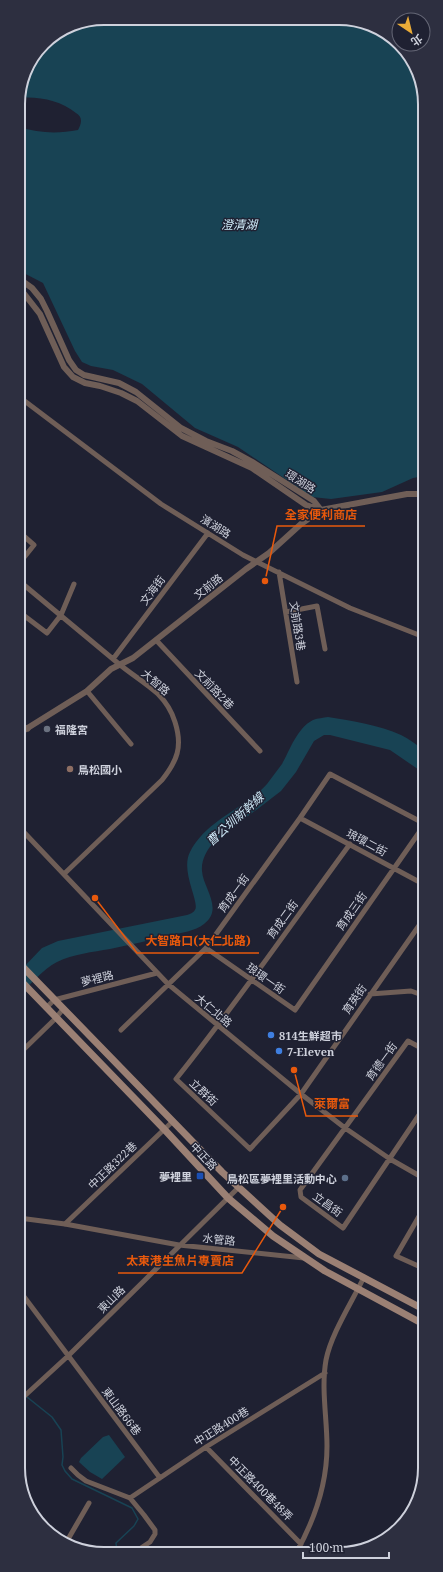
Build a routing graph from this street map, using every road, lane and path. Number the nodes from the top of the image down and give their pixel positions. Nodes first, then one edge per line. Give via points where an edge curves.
1 (25, 283) edge
2 (25, 295) edge
3 (56, 330) junction
4 (48, 333) junction
5 (25, 401) edge
6 (418, 494) edge
7 (321, 510) junction
8 (208, 533) junction
9 (25, 537) edge
10 (25, 556) edge
11 (257, 562) junction
12 (280, 572) junction
13 (74, 584) dead end
14 (25, 586) edge
15 (286, 612) junction
16 (61, 615) junction
17 (25, 616) edge
18 (418, 635) edge
19 (156, 640) junction
20 (325, 649) dead end
21 (113, 659) junction
22 (119, 664) junction
23 (297, 682) dead end
24 (87, 692) junction
25 (25, 727) edge
26 (28, 729) junction
27 (25, 730) edge
28 (131, 744) dead end
29 (260, 751) dead end
30 (300, 818) junction
31 (418, 821) edge
32 (25, 833) edge
33 (418, 833) edge
34 (350, 844) junction
35 (393, 868) junction
36 (64, 874) junction
37 (418, 881) edge
38 (418, 927) edge
39 (206, 948) junction
40 (25, 970) edge
41 (157, 973) junction
42 (251, 980) junction
43 (168, 984) junction
44 (25, 986) edge
45 (370, 994) junction
46 (418, 994) edge
47 (54, 1000) junction
48 (46, 1008) junction
49 (63, 1010) junction
50 (295, 1010) joint
51 (56, 1018) junction
52 (218, 1026) junction
53 (122, 1030) dead end
54 (418, 1046) edge
55 (25, 1048) edge
56 (301, 1094) junction
57 (418, 1117) edge
58 (172, 1121) junction
59 (345, 1128) junction
60 (164, 1129) junction
61 (250, 1149) joint
62 (390, 1159) junction
63 (418, 1175) edge
64 (239, 1187) junction
65 (228, 1198) junction
66 (418, 1218) edge
67 (25, 1219) edge
68 (65, 1224) junction
69 (179, 1245) junction
70 (304, 1258) junction
71 (418, 1266) edge
72 (364, 1277) junction
73 (358, 1289) junction
74 (25, 1298) edge
75 (418, 1306) edge
76 (418, 1321) edge
77 (68, 1356) junction
78 (325, 1373) junction
79 (25, 1396) edge
80 (206, 1447) junction
81 (71, 1468) dead end
82 (160, 1478) junction
83 (130, 1498) junction
84 (89, 1503) dead end
85 (69, 1538) edge
86 (301, 1544) junction
87 (144, 1547) edge
88 (299, 1547) edge

1 - 3 street, 環湖路 via 41,299
2 - 4 street, 環湖路 via 40,314
3 - 4 street
3 - 7 street, 環湖路 via 76,370 84,375 119,383 136,392 181,428 254,463 314,501
4 - 7 street, 環湖路 via 64,367 73,377 137,401 182,436 252,468 306,505
5 - 8 street, 濱湖路 via 161,504
6 - 7 street, 文前路
7 - 11 street, 文前路
8 - 11 street, 濱湖路
8 - 21 street, 文海街
9 - 10 street via 34,545
11 - 12 street, 濱湖路
11 - 19 street, 文前路
12 - 15 street, 文前路3巷
12 - 18 street, 濱湖路 via 350,608
13 - 16 street
14 - 16 street, 大智路
15 - 20 street via 317,606
15 - 23 street, 文前路3巷
16 - 17 street via 47,633
16 - 21 street, 大智路
19 - 22 street, 文前路 via 133,658
19 - 29 street, 文前路2巷
21 - 22 street, 大智路
22 - 24 street, 文前路 via 111,668
22 - 36 street, 大智路 via 158,694 168,707 175,721 179,749 172,767 162,780
24 - 26 street, 文前路
24 - 28 street
25 - 26 street
26 - 27 street, 文前路
30 - 31 street, 育成一街 via 330,774
30 - 34 street, 琅環二街
30 - 39 street, 育成一街
32 - 36 street, 大仁北路
33 - 35 street, 育成三街
34 - 35 street, 琅環二街
34 - 42 street, 育成二街
35 - 37 street, 琅環二街
35 - 50 street, 育成三街
36 - 41 street, 大仁北路
38 - 45 street, 育英街
39 - 42 street, 琅環一街
39 - 43 street, 育成一街
40 - 47 main road, 中正路
41 - 43 street, 大仁北路
41 - 47 street, 夢裡路
42 - 50 street, 琅環一街
42 - 52 street, 育成二街
43 - 52 street, 大仁北路
43 - 53 street, 育成一街
44 - 48 main road, 中正路
45 - 46 street via 411,991
45 - 56 street, 育英街
47 - 48 street
47 - 49 main road, 中正路
48 - 51 main road, 中正路
49 - 51 street
49 - 58 main road, 中正路
51 - 55 street
51 - 60 main road, 中正路
52 - 56 street, 大仁北路
52 - 61 street, 立群街 via 176,1079
54 - 59 street, 育德一街 via 408,1041
56 - 59 street, 大仁北路
56 - 61 street, 育英街
57 - 62 street
58 - 60 street, 中正路322巷
58 - 64 main road, 中正路
59 - 62 street, 大仁北路
59 - 62 street, 立昌街 via 300,1192 302,1197 343,1228
60 - 65 main road, 中正路
60 - 68 street, 中正路322巷
62 - 63 street, 大仁北路
64 - 65 street, 東山路
64 - 72 main road, 中正路 via 280,1225 319,1254
65 - 69 street, 東山路
65 - 70 main road, 中正路
66 - 71 street via 396,1256
67 - 68 street, 水管路
68 - 69 street, 水管路
69 - 70 street, 水管路
69 - 77 street, 東山路
70 - 73 main road, 中正路
72 - 73 street
72 - 75 main road, 中正路
73 - 76 main road, 中正路
73 - 78 street via 334,1338 326,1360
74 - 77 street, 東山路66巷
77 - 79 street, 東山路
77 - 82 street, 東山路66巷
78 - 80 street, 中正路400巷
78 - 86 street via 327,1447 324,1478 317,1506
80 - 82 street, 中正路400巷
80 - 86 street, 中正路400巷48弄
81 - 83 street via 86,1481
82 - 83 street, 中正路400巷
83 - 87 street via 155,1530 153,1539
84 - 85 street
86 - 88 street

